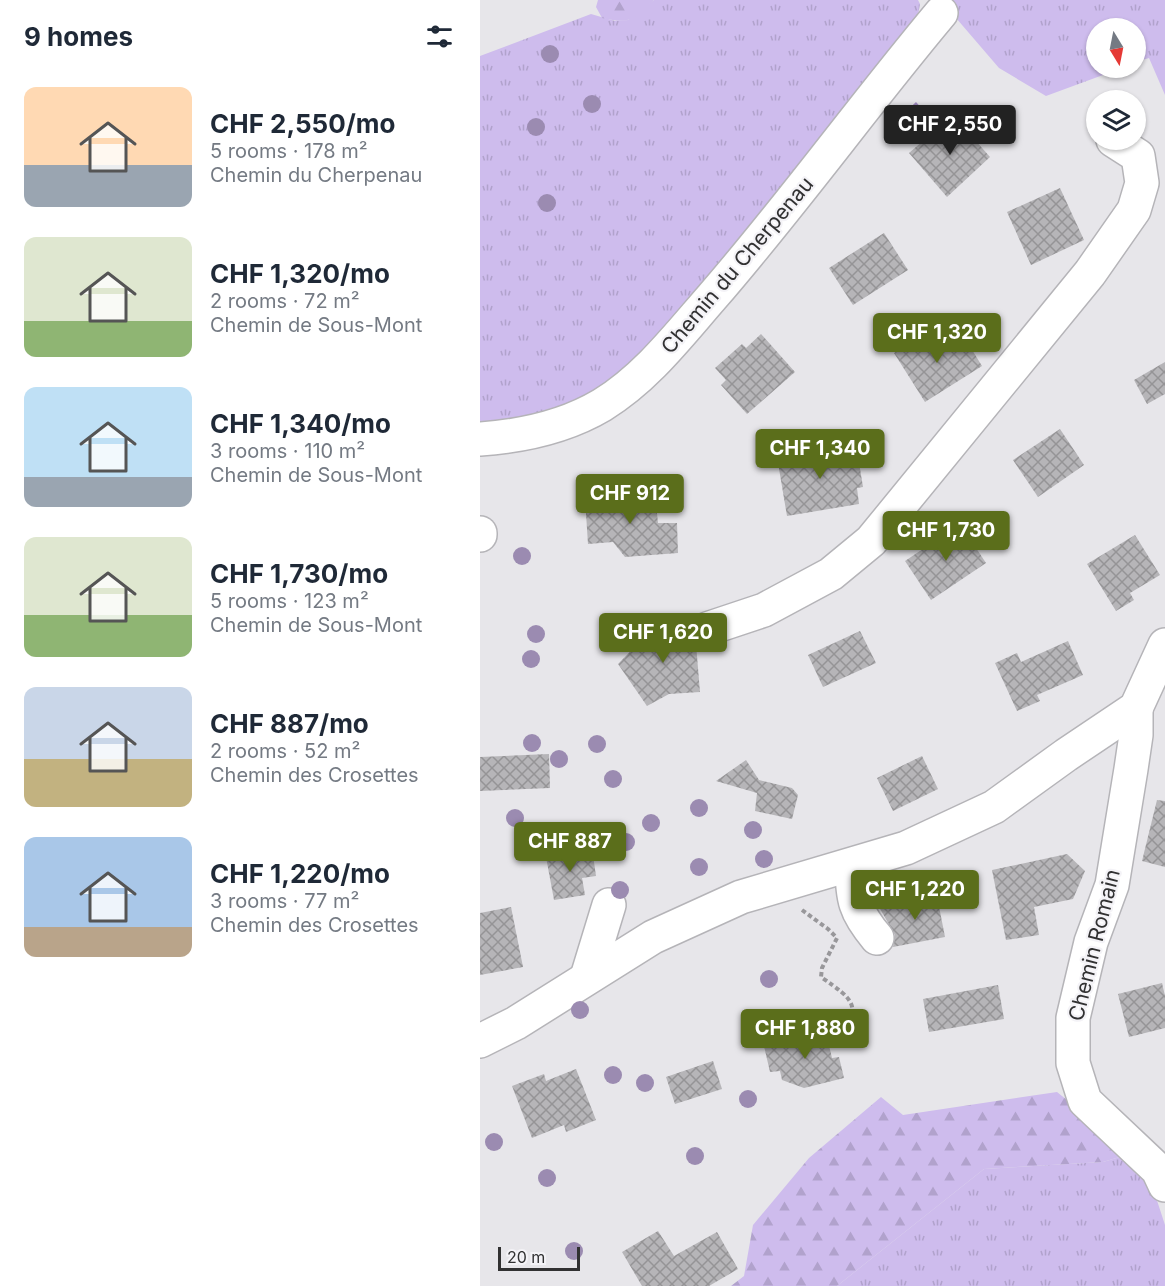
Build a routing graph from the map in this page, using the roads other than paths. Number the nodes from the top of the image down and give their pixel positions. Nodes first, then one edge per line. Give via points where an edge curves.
1 (941, 13) dead end
2 (1129, 150) edge
3 (480, 439) edge
4 (707, 629) dead end
5 (1165, 645) edge
6 (1136, 708) junction
7 (852, 865) junction
8 (609, 905) dead end
9 (877, 938) dead end
10 (587, 977) junction
11 (480, 1041) edge
12 (1164, 1180) edge

1 - 3 street, Chemin du Cherpenau via 745,258 649,369 602,405 559,426
2 - 4 street via 1138,156 1142,183 1134,210 1090,273 871,540 831,574 764,610
5 - 6 street
6 - 7 street via 993,807 906,848
6 - 12 street, Chemin Romain via 1136,735 1112,885 1091,942 1073,1018 1072,1063 1085,1101
7 - 9 street via 852,890 861,920
7 - 10 street via 741,897 653,937
8 - 10 street
10 - 11 street via 516,1023

